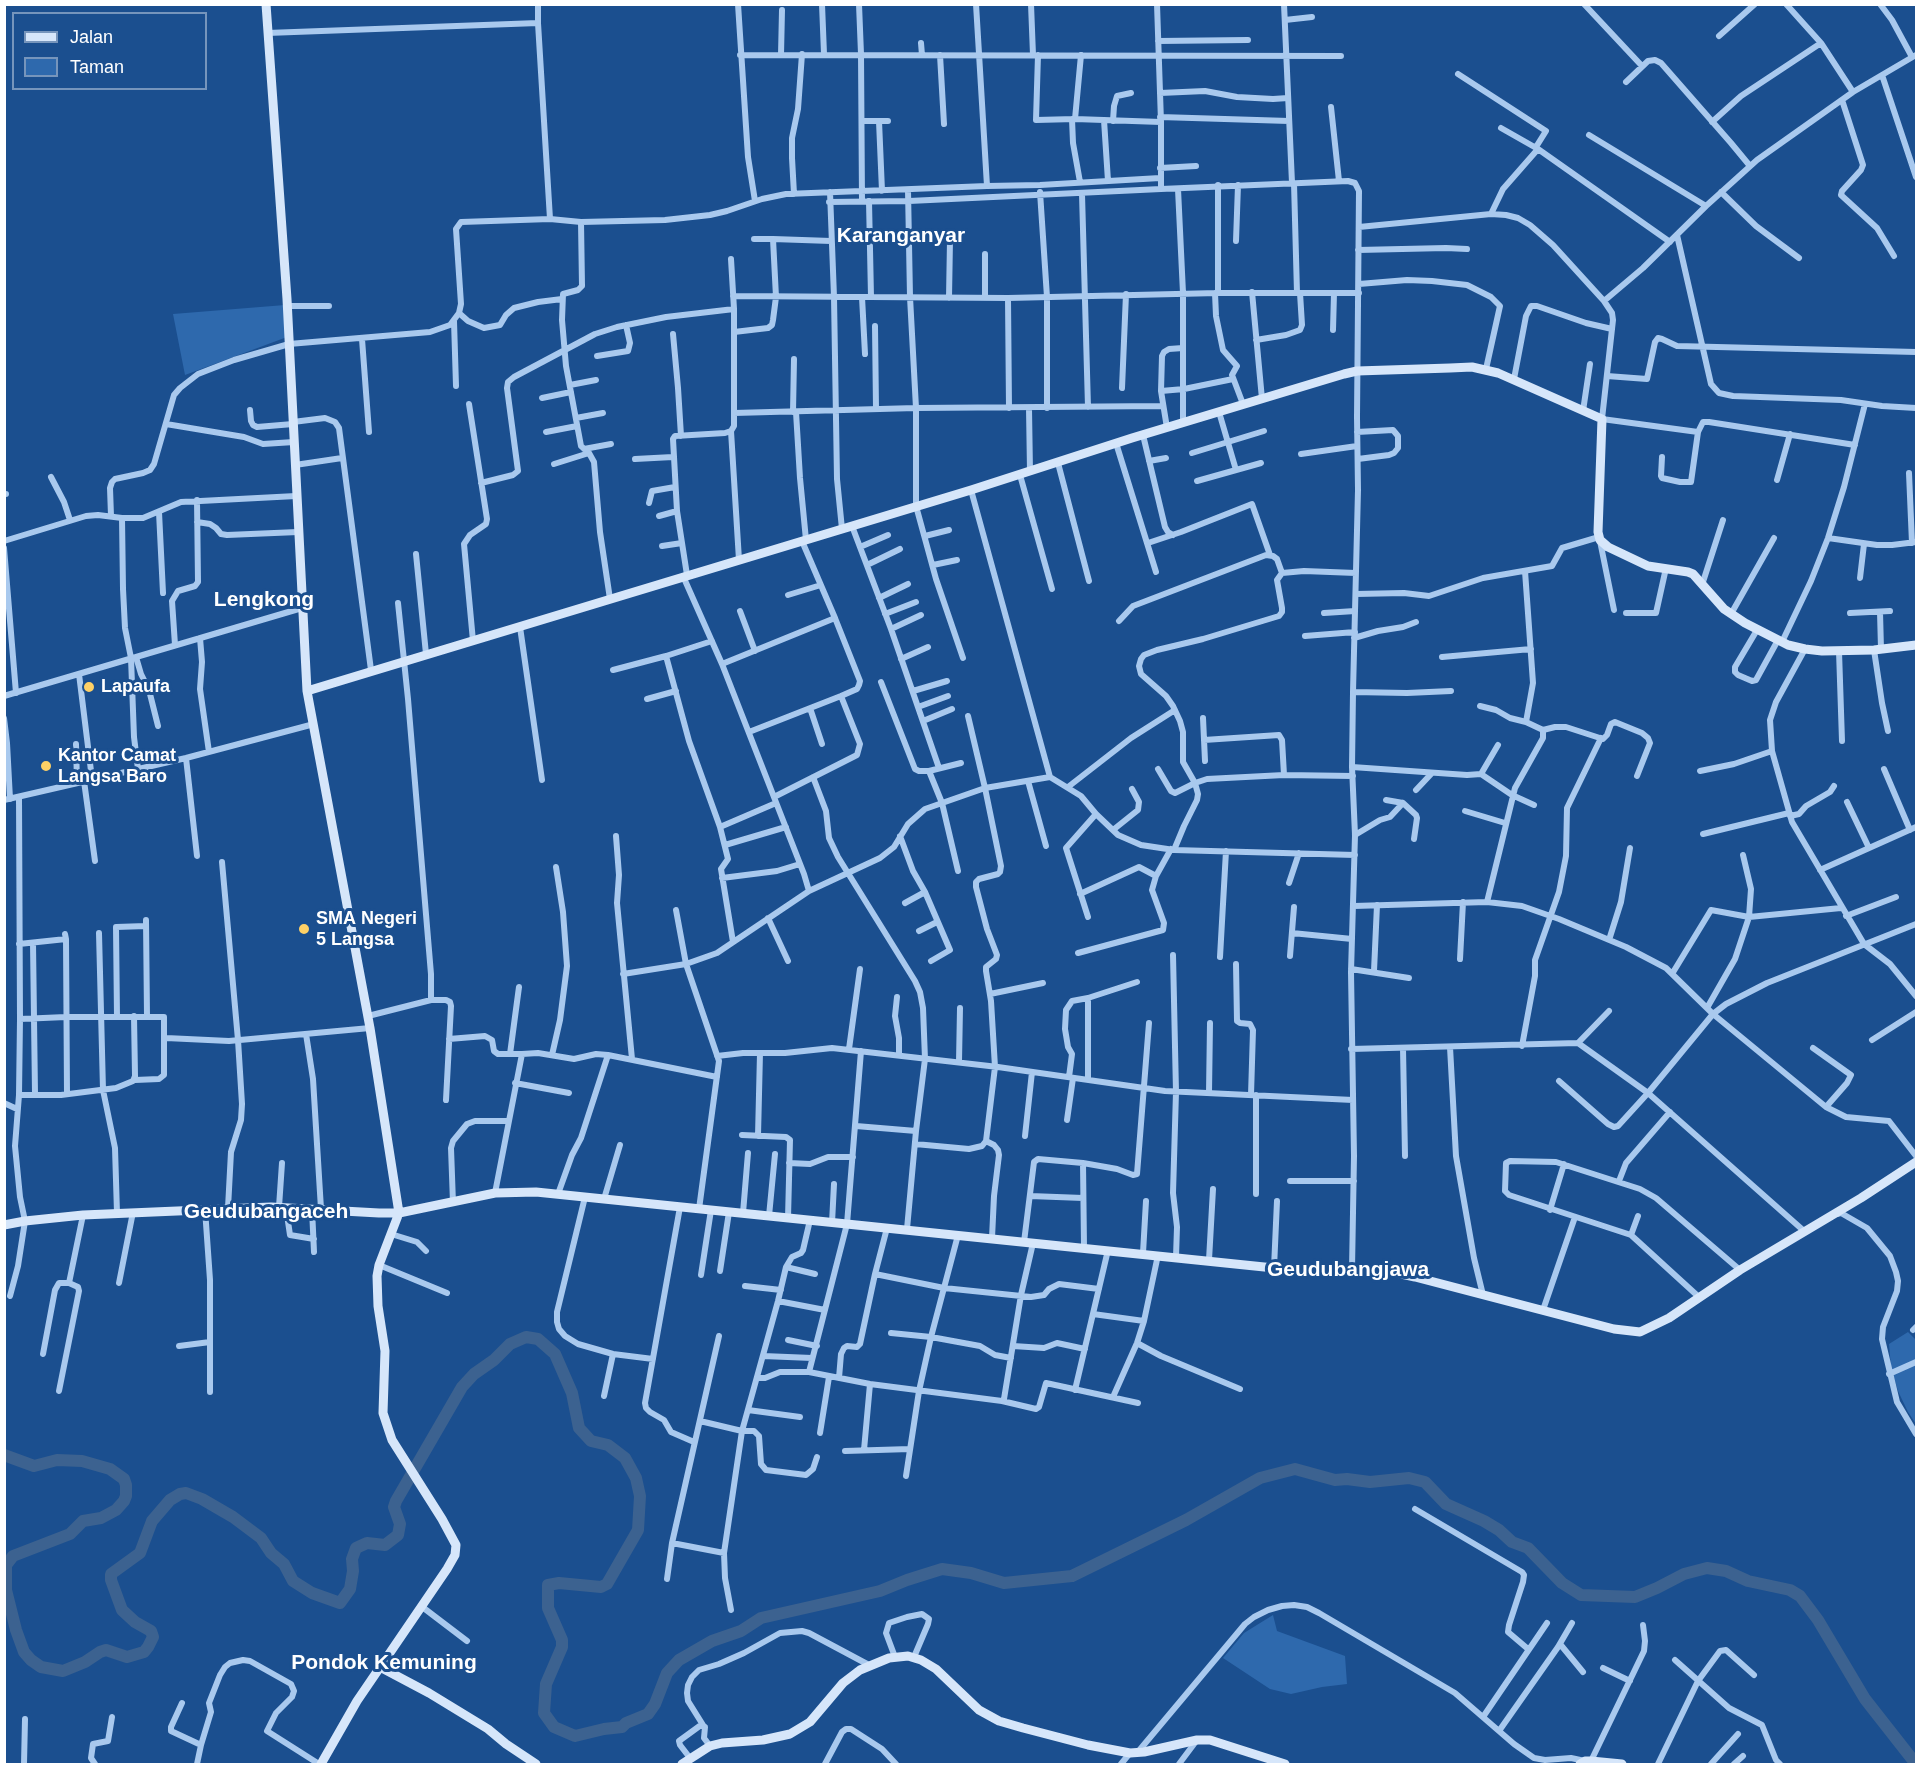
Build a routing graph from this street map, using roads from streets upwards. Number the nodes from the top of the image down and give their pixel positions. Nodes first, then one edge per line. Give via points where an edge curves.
1 (266, 4) edge
2 (538, 4) edge
3 (738, 4) edge
4 (822, 4) edge
5 (859, 4) edge
6 (976, 4) edge
7 (1031, 4) edge
8 (1157, 4) edge
9 (1284, 4) edge
10 (1584, 4) edge
11 (1755, 4) edge
12 (1786, 4) edge
13 (1880, 4) edge
14 (782, 10) dead end
15 (1312, 17) dead end
16 (1285, 20) junction
17 (538, 23) junction
18 (267, 33) junction
19 (1719, 36) dead end
20 (1248, 40) dead end
21 (1158, 41) junction
22 (921, 43) dead end
23 (1821, 43) junction
24 (802, 54) junction
25 (824, 54) junction
26 (861, 54) junction
27 (922, 54) junction
28 (740, 55) junction
29 (780, 55) junction
30 (940, 55) junction
31 (980, 55) junction
32 (1036, 55) junction
33 (1081, 55) junction
34 (1158, 56) junction
35 (1341, 56) dead end
36 (1914, 56) edge
37 (1286, 57) junction
38 (1642, 66) junction
39 (1458, 74) dead end
40 (1882, 75) junction
41 (1626, 82) dead end
42 (1853, 92) junction
43 (1131, 93) dead end
44 (1160, 93) junction
45 (1288, 98) junction
46 (1842, 99) junction
47 (1330, 107) dead end
48 (1073, 119) junction
49 (1104, 120) junction
50 (1160, 120) junction
51 (862, 121) junction
52 (879, 121) junction
53 (888, 121) dead end
54 (1113, 121) junction
55 (1289, 121) junction
56 (1712, 122) junction
57 (944, 124) dead end
58 (1501, 128) dead end
59 (1589, 135) dead end
60 (1537, 148) junction
61 (1196, 166) dead end
62 (1750, 166) junction
63 (1160, 168) junction
64 (1917, 177) edge
65 (1160, 178) junction
66 (1108, 181) junction
67 (1339, 181) junction
68 (1293, 183) junction
69 (1218, 185) junction
70 (1238, 185) junction
71 (987, 186) junction
72 (1085, 188) junction
73 (1161, 189) junction
74 (1178, 189) junction
75 (882, 190) junction
76 (1040, 190) junction
77 (862, 191) junction
78 (1721, 192) junction
79 (794, 194) junction
80 (909, 195) junction
81 (829, 197) junction
82 (755, 201) junction
83 (862, 201) junction
84 (869, 201) junction
85 (1706, 206) junction
86 (1491, 214) junction
87 (549, 219) junction
88 (581, 222) junction
89 (1359, 226) junction
90 (1677, 235) junction
91 (753, 239) dead end
92 (772, 239) junction
93 (950, 240) dead end
94 (831, 241) junction
95 (1236, 241) dead end
96 (1670, 242) junction
97 (1467, 249) dead end
98 (1358, 250) junction
99 (985, 254) dead end
100 (1894, 256) dead end
101 (1799, 258) dead end
102 (731, 259) dead end
103 (1359, 284) junction
104 (1252, 292) junction
105 (1182, 293) junction
106 (1216, 293) junction
107 (1299, 293) junction
108 (1334, 293) junction
109 (1359, 293) junction
110 (1126, 294) junction
111 (1086, 295) junction
112 (734, 296) junction
113 (776, 297) junction
114 (834, 297) junction
115 (862, 297) junction
116 (871, 297) junction
117 (910, 297) junction
118 (1047, 297) junction
119 (562, 298) junction
120 (950, 298) junction
121 (985, 298) junction
122 (1008, 298) junction
123 (1604, 301) junction
124 (287, 306) junction
125 (329, 306) dead end
126 (734, 309) junction
127 (459, 313) junction
128 (454, 321) junction
129 (626, 325) junction
130 (875, 326) dead end
131 (1612, 329) junction
132 (1333, 330) dead end
133 (734, 332) junction
134 (673, 334) dead end
135 (362, 339) junction
136 (1256, 340) junction
137 (289, 344) junction
138 (1703, 346) junction
139 (1183, 348) junction
140 (566, 349) junction
141 (1917, 352) edge
142 (865, 354) dead end
143 (597, 356) dead end
144 (794, 359) dead end
145 (1590, 364) dead end
146 (1486, 369) junction
147 (1357, 370) junction
148 (1607, 376) junction
149 (1233, 379) junction
150 (1514, 379) junction
151 (596, 380) dead end
152 (456, 386) dead end
153 (570, 388) junction
154 (1122, 388) dead end
155 (1184, 388) junction
156 (1161, 391) junction
157 (542, 398) dead end
158 (1262, 399) junction
159 (469, 404) dead end
160 (1243, 404) junction
161 (1865, 404) junction
162 (1163, 406) junction
163 (1088, 407) junction
164 (916, 408) junction
165 (1009, 408) junction
166 (1029, 408) junction
167 (1047, 408) junction
168 (1917, 408) edge
169 (876, 409) junction
170 (250, 410) dead end
171 (836, 411) junction
172 (1583, 411) junction
173 (603, 412) dead end
174 (795, 412) junction
175 (1219, 412) junction
176 (734, 413) junction
177 (1602, 419) junction
178 (576, 422) junction
179 (293, 423) junction
180 (1183, 423) junction
181 (166, 424) junction
182 (1167, 428) junction
183 (731, 431) junction
184 (1264, 431) dead end
185 (369, 432) dead end
186 (546, 432) dead end
187 (1357, 432) junction
188 (1698, 432) junction
189 (1790, 434) junction
190 (1143, 435) junction
191 (681, 436) junction
192 (294, 442) junction
193 (1228, 442) junction
194 (1116, 443) junction
195 (611, 444) dead end
196 (1855, 445) junction
197 (1357, 446) junction
198 (586, 451) junction
199 (1192, 453) dead end
200 (1301, 454) dead end
201 (673, 457) junction
202 (1662, 457) dead end
203 (342, 458) junction
204 (1167, 458) dead end
205 (635, 459) dead end
206 (1358, 459) junction
207 (1149, 461) junction
208 (1058, 463) junction
209 (1261, 463) dead end
210 (554, 464) dead end
211 (295, 465) junction
212 (1236, 470) junction
213 (1030, 471) junction
214 (1909, 473) dead end
215 (1020, 475) junction
216 (51, 477) dead end
217 (1777, 480) dead end
218 (1197, 481) dead end
219 (482, 483) junction
220 (675, 487) junction
221 (971, 490) junction
222 (296, 496) junction
223 (197, 500) junction
224 (649, 503) dead end
225 (916, 506) junction
226 (677, 511) junction
227 (159, 512) junction
228 (111, 516) junction
229 (659, 516) dead end
230 (122, 519) junction
231 (70, 520) junction
232 (1723, 520) dead end
233 (197, 522) junction
234 (847, 527) junction
235 (949, 530) dead end
236 (298, 532) junction
237 (888, 535) dead end
238 (1173, 535) junction
239 (925, 536) junction
240 (1599, 538) junction
241 (1774, 538) dead end
242 (1828, 538) junction
243 (4, 541) edge
244 (804, 541) junction
245 (1914, 542) edge
246 (682, 543) junction
247 (1148, 543) junction
248 (1864, 544) junction
249 (662, 546) dead end
250 (860, 547) junction
251 (4, 548) edge
252 (900, 549) dead end
253 (416, 554) dead end
254 (1270, 555) junction
255 (739, 560) junction
256 (957, 560) dead end
257 (867, 565) junction
258 (933, 565) junction
259 (1666, 568) junction
260 (1525, 571) junction
261 (1156, 572) dead end
262 (1282, 573) junction
263 (1356, 573) junction
264 (685, 576) junction
265 (1860, 578) dead end
266 (1089, 581) dead end
267 (908, 584) dead end
268 (821, 585) junction
269 (1702, 585) junction
270 (1052, 589) dead end
271 (163, 593) dead end
272 (1356, 594) junction
273 (788, 595) dead end
274 (879, 598) junction
275 (610, 599) junction
276 (916, 602) dead end
277 (398, 603) dead end
278 (302, 608) junction
279 (1614, 610) dead end
280 (740, 611) dead end
281 (1355, 611) junction
282 (1890, 611) dead end
283 (1880, 612) junction
284 (1324, 613) dead end
285 (1850, 613) dead end
286 (885, 614) junction
287 (1626, 614) dead end
288 (1731, 614) junction
289 (921, 615) dead end
290 (835, 618) junction
291 (1119, 621) dead end
292 (1416, 622) dead end
293 (520, 627) junction
294 (891, 629) junction
295 (1757, 630) junction
296 (1354, 635) junction
297 (1305, 636) dead end
298 (200, 638) junction
299 (473, 641) junction
300 (712, 641) junction
301 (1780, 641) junction
302 (175, 645) junction
303 (1917, 645) edge
304 (928, 647) dead end
305 (1531, 649) junction
306 (1805, 649) junction
307 (1878, 650) junction
308 (755, 651) junction
309 (1839, 651) junction
310 (426, 654) junction
311 (666, 656) junction
312 (133, 657) junction
313 (1442, 657) dead end
314 (963, 658) dead end
315 (902, 659) junction
316 (404, 662) junction
317 (722, 664) junction
318 (371, 670) junction
319 (613, 670) dead end
320 (80, 674) junction
321 (947, 681) dead end
322 (881, 682) dead end
323 (307, 691) junction
324 (676, 691) junction
325 (912, 691) junction
326 (1451, 691) dead end
327 (1353, 692) junction
328 (16, 693) junction
329 (4, 696) edge
330 (841, 696) junction
331 (948, 696) dead end
332 (647, 699) dead end
333 (1480, 706) dead end
334 (918, 707) junction
335 (810, 708) junction
336 (952, 709) dead end
337 (1175, 710) junction
338 (968, 716) dead end
339 (4, 718) edge
340 (1203, 718) dead end
341 (923, 721) junction
342 (1526, 722) junction
343 (314, 724) junction
344 (158, 726) dead end
345 (1544, 730) junction
346 (1888, 731) dead end
347 (749, 732) junction
348 (1601, 738) junction
349 (1204, 740) junction
350 (1842, 741) dead end
351 (76, 744) dead end
352 (822, 744) dead end
353 (1498, 745) dead end
354 (1772, 751) junction
355 (209, 752) junction
356 (186, 758) junction
357 (1205, 761) dead end
358 (961, 763) dead end
359 (1352, 767) junction
360 (939, 768) junction
361 (138, 769) junction
362 (1158, 769) dead end
363 (1884, 770) dead end
364 (929, 771) junction
365 (1700, 771) dead end
366 (1432, 773) junction
367 (1481, 774) junction
368 (1284, 775) junction
369 (1353, 776) junction
370 (1637, 776) dead end
371 (813, 777) junction
372 (1050, 777) junction
373 (92, 779) junction
374 (542, 780) dead end
375 (1028, 781) junction
376 (81, 782) junction
377 (1195, 783) junction
378 (1834, 786) dead end
379 (1068, 787) junction
380 (985, 788) junction
381 (1132, 789) dead end
382 (1416, 790) dead end
383 (1512, 795) junction
384 (19, 797) junction
385 (7, 800) edge
386 (775, 800) junction
387 (1386, 800) dead end
388 (1403, 802) junction
389 (1847, 802) dead end
390 (942, 803) junction
391 (1534, 805) dead end
392 (1465, 811) dead end
393 (1096, 814) junction
394 (1790, 815) junction
395 (1505, 824) junction
396 (720, 827) junction
397 (786, 827) junction
398 (1913, 829) edge
399 (1113, 830) junction
400 (1703, 834) dead end
401 (1355, 835) junction
402 (616, 836) dead end
403 (900, 836) junction
404 (1414, 839) dead end
405 (725, 845) junction
406 (1046, 846) dead end
407 (1869, 848) junction
408 (1630, 849) dead end
409 (1172, 850) junction
410 (1226, 851) junction
411 (1299, 853) junction
412 (1355, 855) junction
413 (1743, 855) dead end
414 (197, 856) dead end
415 (95, 861) dead end
416 (222, 862) dead end
417 (800, 864) junction
418 (556, 867) dead end
419 (1820, 870) junction
420 (958, 871) dead end
421 (848, 873) junction
422 (1156, 876) junction
423 (722, 878) junction
424 (1289, 883) dead end
425 (808, 891) junction
426 (925, 892) junction
427 (1080, 894) junction
428 (1896, 897) dead end
429 (1464, 902) junction
430 (1487, 902) junction
431 (905, 903) dead end
432 (1377, 905) junction
433 (1354, 906) junction
434 (1294, 907) dead end
435 (1841, 908) junction
436 (676, 910) dead end
437 (1552, 916) junction
438 (1846, 916) junction
439 (1088, 917) dead end
440 (768, 918) junction
441 (1749, 918) junction
442 (937, 922) junction
443 (1917, 924) edge
444 (919, 930) dead end
445 (99, 933) dead end
446 (1292, 933) junction
447 (1352, 939) junction
448 (1609, 940) junction
449 (733, 942) junction
450 (33, 943) junction
451 (19, 944) junction
452 (1864, 944) junction
453 (1078, 953) dead end
454 (1173, 955) dead end
455 (1290, 956) dead end
456 (1220, 957) dead end
457 (1460, 959) dead end
458 (788, 961) dead end
459 (931, 961) dead end
460 (686, 964) junction
461 (1236, 964) dead end
462 (860, 969) dead end
463 (1351, 969) junction
464 (1374, 971) junction
465 (623, 974) junction
466 (1672, 974) junction
467 (1409, 978) dead end
468 (1137, 982) dead end
469 (1043, 983) dead end
470 (519, 987) dead end
471 (990, 994) junction
472 (1917, 996) edge
473 (897, 997) dead end
474 (1088, 998) junction
475 (431, 1000) junction
476 (960, 1008) dead end
477 (1707, 1008) junction
478 (1609, 1011) dead end
479 (1917, 1012) edge
480 (1713, 1014) junction
481 (134, 1016) junction
482 (147, 1016) junction
483 (368, 1016) junction
484 (34, 1017) junction
485 (66, 1017) junction
486 (102, 1017) junction
487 (117, 1017) junction
488 (20, 1019) junction
489 (1149, 1023) dead end
490 (1210, 1023) dead end
491 (370, 1028) junction
492 (306, 1034) junction
493 (165, 1038) junction
494 (449, 1039) junction
495 (238, 1040) junction
496 (1872, 1040) dead end
497 (1578, 1043) junction
498 (1522, 1046) junction
499 (1450, 1047) junction
500 (1403, 1048) junction
501 (1812, 1048) dead end
502 (849, 1049) junction
503 (1351, 1049) junction
504 (861, 1051) junction
505 (760, 1053) junction
506 (510, 1054) junction
507 (522, 1054) junction
508 (552, 1055) junction
509 (608, 1055) junction
510 (717, 1056) junction
511 (899, 1056) junction
512 (632, 1059) junction
513 (925, 1059) junction
514 (959, 1062) junction
515 (995, 1067) junction
516 (1032, 1072) junction
517 (717, 1077) junction
518 (1071, 1077) junction
519 (135, 1080) junction
520 (1088, 1080) junction
521 (1559, 1081) dead end
522 (515, 1083) junction
523 (1145, 1088) junction
524 (103, 1090) junction
525 (1176, 1092) junction
526 (569, 1093) dead end
527 (1209, 1093) junction
528 (35, 1094) junction
529 (67, 1094) junction
530 (1648, 1094) junction
531 (19, 1095) junction
532 (1254, 1095) junction
533 (446, 1100) dead end
534 (1353, 1101) junction
535 (4, 1103) edge
536 (1827, 1107) junction
537 (17, 1109) junction
538 (1670, 1112) junction
539 (1067, 1120) dead end
540 (508, 1121) junction
541 (856, 1126) junction
542 (916, 1131) junction
543 (742, 1136) dead end
544 (758, 1136) junction
545 (1025, 1136) dead end
546 (986, 1141) junction
547 (915, 1144) junction
548 (620, 1145) dead end
549 (748, 1153) dead end
550 (775, 1154) dead end
551 (1405, 1156) dead end
552 (1917, 1156) edge
553 (853, 1157) junction
554 (1917, 1162) edge
555 (282, 1163) dead end
556 (789, 1163) junction
557 (1083, 1163) junction
558 (1564, 1164) junction
559 (1290, 1181) dead end
560 (1354, 1181) junction
561 (1619, 1181) junction
562 (834, 1184) dead end
563 (1213, 1189) dead end
564 (495, 1193) junction
565 (558, 1194) junction
566 (1256, 1194) dead end
567 (1030, 1196) junction
568 (585, 1197) junction
569 (1083, 1198) junction
570 (604, 1199) junction
571 (1146, 1201) dead end
572 (1277, 1202) dead end
573 (453, 1203) junction
574 (680, 1207) junction
575 (228, 1208) junction
576 (283, 1208) junction
577 (204, 1209) junction
578 (316, 1209) junction
579 (699, 1209) junction
580 (711, 1210) junction
581 (1550, 1210) junction
582 (133, 1212) junction
583 (729, 1212) junction
584 (117, 1213) junction
585 (399, 1213) junction
586 (743, 1213) junction
587 (83, 1215) junction
588 (769, 1216) junction
589 (1638, 1216) dead end
590 (1575, 1217) junction
591 (1828, 1217) junction
592 (788, 1218) junction
593 (810, 1220) junction
594 (25, 1221) junction
595 (831, 1223) junction
596 (847, 1224) junction
597 (4, 1225) edge
598 (887, 1228) junction
599 (907, 1229) junction
600 (1804, 1231) junction
601 (391, 1234) junction
602 (958, 1234) junction
603 (1631, 1235) junction
604 (992, 1238) junction
605 (314, 1239) junction
606 (1028, 1243) junction
607 (1084, 1247) junction
608 (1108, 1250) junction
609 (426, 1251) dead end
610 (314, 1252) dead end
611 (1143, 1253) junction
612 (1158, 1255) junction
613 (1176, 1257) junction
614 (1209, 1260) junction
615 (379, 1265) junction
616 (786, 1267) junction
617 (1274, 1268) junction
618 (1352, 1269) junction
619 (1740, 1270) junction
620 (720, 1271) dead end
621 (815, 1274) dead end
622 (875, 1274) junction
623 (701, 1275) dead end
624 (119, 1282) dead end
625 (69, 1283) junction
626 (745, 1286) dead end
627 (944, 1288) junction
628 (1099, 1289) junction
629 (781, 1290) junction
630 (447, 1293) dead end
631 (1022, 1295) junction
632 (1483, 1295) junction
633 (10, 1296) dead end
634 (1700, 1299) junction
635 (778, 1301) junction
636 (825, 1310) junction
637 (1544, 1310) junction
638 (1093, 1314) junction
639 (1144, 1321) junction
640 (891, 1333) dead end
641 (720, 1336) dead end
642 (930, 1337) junction
643 (788, 1340) dead end
644 (210, 1342) junction
645 (1137, 1343) junction
646 (179, 1346) dead end
647 (817, 1346) junction
648 (1013, 1346) junction
649 (1085, 1350) junction
650 (43, 1354) dead end
651 (613, 1354) junction
652 (764, 1356) junction
653 (792, 1357) junction
654 (812, 1358) junction
655 (1011, 1358) junction
656 (653, 1359) junction
657 (1917, 1362) edge
658 (789, 1371) junction
659 (809, 1372) junction
660 (1889, 1374) junction
661 (829, 1377) junction
662 (758, 1378) junction
663 (839, 1378) junction
664 (870, 1384) junction
665 (1240, 1389) dead end
666 (1075, 1390) junction
667 (59, 1391) dead end
668 (920, 1391) junction
669 (210, 1392) dead end
670 (604, 1396) dead end
671 (1113, 1397) junction
672 (1002, 1401) junction
673 (1138, 1403) dead end
674 (748, 1410) junction
675 (800, 1417) dead end
676 (700, 1421) junction
677 (742, 1431) junction
678 (820, 1433) dead end
679 (1917, 1434) edge
680 (694, 1442) junction
681 (910, 1449) junction
682 (864, 1450) junction
683 (845, 1451) dead end
684 (817, 1457) dead end
685 (906, 1476) dead end
686 (1415, 1509) dead end
687 (672, 1543) junction
688 (724, 1553) junction
689 (668, 1579) dead end
690 (421, 1606) junction
691 (730, 1610) dead end
692 (1547, 1623) dead end
693 (1572, 1623) dead end
694 (1643, 1625) dead end
695 (467, 1641) dead end
696 (1560, 1644) junction
697 (1528, 1649) junction
698 (895, 1657) junction
699 (914, 1657) junction
700 (1675, 1660) dead end
701 (869, 1665) junction
702 (380, 1667) junction
703 (1603, 1668) dead end
704 (1583, 1672) dead end
705 (1754, 1675) dead end
706 (1630, 1681) junction
707 (1698, 1681) junction
708 (182, 1703) dead end
709 (112, 1717) dead end
710 (1483, 1717) junction
711 (24, 1719) dead end
712 (703, 1725) junction
713 (1499, 1731) junction
714 (1738, 1734) dead end
715 (1197, 1740) junction
716 (201, 1745) junction
717 (710, 1746) junction
718 (1133, 1753) junction
719 (1743, 1756) dead end
720 (690, 1758) junction
721 (1255, 1760) edge
722 (1586, 1762) edge
723 (24, 1764) edge
724 (95, 1764) edge
725 (197, 1764) edge
726 (320, 1764) edge
727 (536, 1764) edge
728 (682, 1764) edge
729 (825, 1764) edge
730 (896, 1764) edge
731 (1121, 1764) edge
732 (1179, 1764) edge
733 (1285, 1764) edge
734 (1622, 1764) edge
735 (1658, 1764) edge
736 (1711, 1764) edge
737 (1734, 1764) edge
738 (1780, 1764) edge

1 - 18 street
2 - 17 street
3 - 28 street
4 - 25 street
5 - 26 street
6 - 31 street
7 - 32 street
8 - 21 street
9 - 16 street
10 - 38 street
11 - 19 street
12 - 23 street
13 - 36 street
14 - 29 street
15 - 16 street
16 - 37 street
17 - 18 street
17 - 87 street
18 - 124 street
20 - 21 street
21 - 34 street
22 - 27 street
23 - 42 street
23 - 56 street via 1741,96
24 - 25 street
24 - 29 street
24 - 79 street via 792,138
25 - 26 street
26 - 27 street
26 - 51 street
27 - 30 street
28 - 29 street
28 - 82 street
30 - 31 street
30 - 57 street
31 - 32 street
31 - 71 street
32 - 33 street
32 - 48 street via 1036,120
33 - 34 street
33 - 48 street
34 - 37 street
34 - 44 street
35 - 37 street
36 - 40 street
37 - 45 street
38 - 41 street
38 - 56 street via 1652,60 1661,63
39 - 60 street via 1546,131
40 - 42 street
40 - 64 street
42 - 46 street
43 - 54 street via 1120,94 1115,100
44 - 45 street via 1205,91 1237,97
44 - 50 street
45 - 55 street
46 - 62 street
46 - 100 street via 1863,167 1841,195 1877,228
47 - 67 street
48 - 49 street
48 - 72 street via 1073,143
49 - 54 street
49 - 66 street
50 - 54 street
50 - 55 street
50 - 63 street
51 - 52 street
51 - 77 street
52 - 53 street
52 - 75 street
55 - 68 street
56 - 62 street
58 - 60 street
59 - 85 street
60 - 86 street via 1503,189
60 - 96 street
61 - 63 street
62 - 78 street
63 - 65 street
65 - 66 street
65 - 73 street
66 - 72 street
67 - 68 street
67 - 89 street via 1352,181 1358,186
68 - 70 street
68 - 107 street
69 - 70 street
69 - 74 street
69 - 106 street
70 - 95 street
71 - 76 street
71 - 80 street
72 - 73 street
72 - 76 street
72 - 76 street
72 - 111 street
73 - 74 street
74 - 105 street
75 - 77 street
75 - 80 street
76 - 80 street
76 - 118 street
77 - 81 street
77 - 83 street
78 - 85 street
78 - 101 street via 1751,222
79 - 81 street
79 - 82 street
80 - 84 street
80 - 117 street
81 - 83 street
81 - 94 street
82 - 88 street via 688,218
83 - 84 street
84 - 116 street
85 - 90 street
86 - 89 street
86 - 123 street via 1518,218 1530,225
87 - 88 street
87 - 127 street via 458,225
88 - 119 street via 582,286 566,292
89 - 98 street
90 - 96 street
90 - 138 street
91 - 92 street
92 - 94 street
92 - 113 street
93 - 120 street
94 - 114 street
96 - 123 street
97 - 98 street
98 - 103 street
99 - 121 street
102 - 112 street
103 - 109 street
103 - 146 street via 1432,281 1467,285 1491,297 1500,306
104 - 106 street
104 - 107 street
104 - 136 street
105 - 106 street
105 - 110 street
105 - 139 street
106 - 149 street via 1223,350 1238,366
107 - 108 street
107 - 136 street via 1300,330
108 - 109 street
108 - 132 street
109 - 147 street
110 - 111 street
110 - 154 street
111 - 118 street
111 - 163 street
112 - 113 street
112 - 126 street
113 - 114 street
113 - 133 street via 772,325
114 - 115 street
114 - 171 street
115 - 116 street
115 - 142 street
116 - 117 street
117 - 120 street
117 - 164 street
118 - 122 street
118 - 167 street
119 - 127 street via 514,308 500,325 484,328
119 - 140 street
120 - 121 street
121 - 122 street
122 - 165 street
123 - 131 street via 1613,316
124 - 125 street
124 - 137 street
126 - 129 street
126 - 133 street
127 - 128 street
128 - 135 street via 430,332
128 - 152 street
129 - 140 street via 595,334
129 - 143 street via 628,351
130 - 169 street
131 - 148 street
131 - 150 street via 1530,306
133 - 176 street
134 - 191 street
135 - 137 street
135 - 185 street
136 - 158 street
137 - 179 street
137 - 181 street via 198,374 174,395
138 - 141 street
138 - 148 street via 1677,346 1658,338 1647,379
138 - 161 street via 1711,384 1719,393
139 - 155 street
139 - 156 street via 1164,352
140 - 153 street
140 - 219 street via 508,382 518,471
144 - 174 street
145 - 172 street
146 - 147 street
146 - 150 street
147 - 158 street
147 - 187 street
148 - 177 street
149 - 155 street
149 - 160 street
150 - 172 street
151 - 153 street
153 - 157 street
153 - 178 street
155 - 156 street
155 - 180 street
156 - 162 street
158 - 160 street
159 - 219 street
160 - 175 street
161 - 168 street
161 - 196 street
162 - 163 street
162 - 182 street
163 - 167 street
164 - 165 street
164 - 169 street
164 - 225 street
165 - 166 street
166 - 167 street
166 - 213 street
169 - 171 street
170 - 179 street via 251,421 257,427
171 - 174 street
171 - 234 street via 837,479
172 - 177 street
173 - 178 street
174 - 176 street
174 - 244 street
175 - 180 street
175 - 193 street
176 - 183 street
177 - 188 street
177 - 240 street
178 - 186 street
178 - 198 street via 581,446
179 - 192 street
179 - 203 street via 325,418 335,422
180 - 182 street
181 - 192 street via 244,437 262,444
181 - 228 street via 150,470 111,482
182 - 190 street
183 - 191 street
183 - 255 street
184 - 193 street
187 - 197 street
187 - 206 street via 1393,430 1398,436 1394,453
188 - 189 street via 1705,422
188 - 202 street via 1690,482 1662,478
189 - 196 street
189 - 217 street
190 - 194 street
190 - 207 street
191 - 201 street via 673,439
192 - 211 street
193 - 199 street
193 - 212 street
194 - 208 street
194 - 247 street
195 - 198 street
196 - 242 street
197 - 200 street
197 - 206 street
198 - 210 street
198 - 275 street via 594,462
201 - 205 street
201 - 220 street
203 - 211 street
203 - 318 street
204 - 207 street
206 - 263 street
207 - 238 street via 1165,527
208 - 213 street
208 - 266 street
209 - 212 street
211 - 222 street
212 - 218 street
213 - 215 street
214 - 245 street
215 - 221 street
215 - 270 street
216 - 231 street
219 - 299 street via 486,524 464,544
220 - 224 street via 652,490
220 - 226 street
221 - 225 street
221 - 372 street
222 - 223 street
222 - 236 street
223 - 227 street
223 - 233 street
225 - 234 street
225 - 239 street
226 - 229 street
226 - 246 street
227 - 230 street
227 - 271 street
228 - 230 street
228 - 231 street
230 - 312 street via 125,628
231 - 243 street
232 - 269 street
233 - 236 street via 210,524 226,535
233 - 302 street via 198,582 178,591 172,601
234 - 244 street
234 - 250 street
235 - 239 street
236 - 278 street
237 - 250 street
238 - 247 street
238 - 254 street via 1252,504
239 - 258 street
240 - 259 street via 1608,547 1642,564
240 - 260 street via 1562,548 1552,566
240 - 279 street
241 - 288 street
242 - 248 street
242 - 301 street via 1811,582
244 - 255 street
244 - 268 street
245 - 248 street
246 - 249 street
246 - 264 street
247 - 261 street
248 - 265 street
250 - 257 street
251 - 328 street
252 - 257 street
253 - 310 street
254 - 262 street via 1277,559
254 - 291 street via 1133,606
255 - 264 street
256 - 258 street
257 - 274 street
258 - 314 street
259 - 269 street via 1688,572
259 - 287 street via 1656,613
260 - 272 street via 1483,578 1429,596
260 - 305 street
262 - 263 street
262 - 337 street via 1277,580 1282,608 1279,616 1141,658 1141,674 1166,696
263 - 272 street
264 - 275 street
264 - 300 street
267 - 274 street
268 - 273 street
268 - 290 street
269 - 288 street
272 - 281 street
274 - 286 street
275 - 293 street
276 - 286 street
277 - 316 street
278 - 298 street
278 - 323 street
280 - 308 street
281 - 284 street
281 - 296 street
282 - 283 street
283 - 285 street
283 - 307 street
286 - 294 street
288 - 295 street
289 - 294 street
290 - 308 street
290 - 330 street via 860,681 857,689
292 - 296 street
293 - 299 street
293 - 374 street
294 - 315 street
295 - 301 street
295 - 301 street via 1735,667 1738,675 1756,680
296 - 297 street
296 - 327 street
298 - 302 street
298 - 355 street via 200,689
299 - 310 street
300 - 311 street
300 - 317 street
301 - 306 street
302 - 312 street
303 - 307 street
304 - 315 street
305 - 313 street
305 - 342 street via 1533,683
306 - 309 street
306 - 354 street via 1772,712
307 - 309 street
307 - 346 street
308 - 317 street
309 - 350 street
310 - 316 street
311 - 319 street
311 - 324 street
312 - 320 street
312 - 344 street via 149,690
312 - 361 street
315 - 325 street
316 - 318 street
316 - 475 street
317 - 347 street
318 - 323 street
320 - 328 street
320 - 373 street
321 - 325 street
322 - 364 street via 915,769
323 - 343 street
324 - 332 street
324 - 396 street via 689,741
325 - 334 street
326 - 327 street
327 - 359 street
328 - 329 street
330 - 335 street
330 - 371 street via 860,749 857,755
331 - 334 street
333 - 342 street
334 - 341 street
335 - 347 street
335 - 352 street
336 - 341 street
337 - 377 street via 1183,732 1183,762
337 - 379 street
338 - 380 street
339 - 385 street via 8,743
340 - 349 street
341 - 360 street
342 - 345 street
343 - 355 street
343 - 483 street
345 - 348 street via 1566,727
345 - 383 street
347 - 386 street
348 - 370 street via 1605,738 1615,722 1646,735 1650,743
348 - 437 street via 1567,808 1566,856
349 - 357 street
349 - 368 street via 1279,735
351 - 376 street
353 - 367 street
354 - 365 street
354 - 394 street
355 - 356 street
356 - 361 street
356 - 414 street
358 - 360 street
359 - 366 street
359 - 369 street
360 - 364 street
361 - 373 street
362 - 377 street via 1174,793
363 - 398 street
364 - 390 street
366 - 367 street
366 - 382 street
367 - 383 street
368 - 369 street
368 - 377 street
369 - 401 street
371 - 386 street
371 - 421 street via 826,811 829,838
372 - 375 street
372 - 379 street
373 - 376 street
375 - 380 street
375 - 406 street
376 - 384 street
376 - 415 street
377 - 409 street via 1197,800
378 - 394 street via 1799,814
379 - 393 street
380 - 390 street
380 - 471 street via 1001,869 998,874 976,882 997,955 986,967
381 - 399 street via 1138,810
383 - 391 street
383 - 395 street
384 - 385 street
384 - 451 street
386 - 396 street
386 - 397 street
387 - 388 street
388 - 401 street via 1390,817
388 - 404 street via 1417,818
389 - 407 street
390 - 403 street via 924,809
390 - 420 street
392 - 395 street
393 - 399 street
393 - 427 street via 1066,848
394 - 400 street
394 - 419 street
395 - 430 street
396 - 405 street
397 - 405 street
397 - 417 street
398 - 407 street
399 - 409 street via 1132,842
401 - 412 street
402 - 465 street
403 - 421 street via 888,852
403 - 426 street
405 - 423 street via 728,859 722,867
407 - 419 street
408 - 448 street via 1621,902
409 - 410 street
409 - 422 street
410 - 411 street
410 - 456 street
411 - 412 street
411 - 424 street
412 - 433 street
413 - 441 street via 1751,889
416 - 495 street
417 - 423 street
417 - 425 street
418 - 508 street via 567,966
419 - 435 street
421 - 425 street
421 - 513 street via 920,992
422 - 427 street via 1139,867
422 - 453 street via 1152,894 1164,923 1163,930
423 - 449 street
425 - 440 street
426 - 431 street
426 - 442 street
427 - 439 street
428 - 438 street
429 - 430 street
429 - 432 street
429 - 457 street
430 - 437 street via 1522,906
432 - 433 street
432 - 464 street
433 - 447 street
434 - 446 street
435 - 438 street
435 - 441 street
436 - 460 street
437 - 448 street
437 - 498 street via 1535,960
438 - 452 street
440 - 449 street
440 - 458 street
441 - 466 street via 1711,910
441 - 477 street via 1735,959
442 - 444 street
442 - 459 street via 950,950
443 - 452 street
445 - 486 street
446 - 447 street
446 - 455 street
447 - 463 street
448 - 466 street
449 - 460 street via 717,953
450 - 451 street
450 - 484 street
450 - 485 street via 65,937
451 - 488 street
452 - 472 street via 1890,964
452 - 480 street via 1767,983
454 - 525 street
460 - 465 street
460 - 510 street
461 - 532 street via 1237,1021 1250,1024 1253,1030
462 - 502 street
463 - 464 street
463 - 503 street
464 - 467 street
465 - 512 street
466 - 477 street
468 - 474 street
469 - 471 street
470 - 506 street
471 - 515 street
473 - 511 street
474 - 518 street via 1072,1001 1066,1010
474 - 520 street
475 - 483 street
475 - 494 street via 450,1002
476 - 514 street
477 - 480 street
478 - 497 street
479 - 496 street
480 - 530 street
480 - 536 street
481 - 482 street
481 - 487 street
481 - 519 street
482 - 487 street via 146,923 116,927
482 - 493 street via 165,1017
483 - 491 street
484 - 485 street
484 - 488 street
484 - 528 street
485 - 486 street
485 - 529 street
486 - 487 street
486 - 524 street
488 - 531 street
489 - 523 street
490 - 527 street
491 - 492 street
491 - 585 street
492 - 495 street
492 - 578 street via 313,1079
493 - 495 street
493 - 519 street via 164,1076
494 - 506 street via 485,1036 492,1040 495,1053
494 - 533 street
495 - 575 street via 241,1120 231,1152
497 - 498 street
497 - 530 street
498 - 499 street
499 - 500 street
499 - 632 street via 1456,1156
500 - 503 street
500 - 551 street
501 - 536 street via 1851,1076
502 - 504 street
502 - 505 street
503 - 534 street
504 - 511 street
504 - 541 street
505 - 510 street
505 - 544 street
506 - 507 street
507 - 508 street
507 - 522 street
508 - 509 street via 580,1059
509 - 512 street
509 - 565 street
510 - 517 street
511 - 513 street
512 - 517 street
513 - 514 street
513 - 542 street
514 - 515 street
515 - 516 street
515 - 546 street
516 - 518 street
516 - 545 street
517 - 579 street
518 - 520 street
518 - 539 street
519 - 524 street
520 - 523 street
521 - 530 street via 1614,1127
522 - 526 street
522 - 540 street
523 - 525 street
523 - 557 street via 1137,1174
524 - 529 street
524 - 584 street via 115,1148
525 - 527 street
525 - 613 street
527 - 532 street
528 - 529 street
528 - 531 street
530 - 538 street
531 - 537 street
532 - 534 street
532 - 566 street
534 - 560 street
535 - 537 street
536 - 552 street via 1846,1117 1889,1121
537 - 594 street via 16,1156
538 - 561 street via 1626,1163
538 - 600 street
540 - 564 street
540 - 573 street via 475,1121 457,1134 451,1148
541 - 542 street
541 - 553 street
542 - 547 street
543 - 544 street
544 - 556 street via 788,1138
546 - 547 street via 969,1149
546 - 604 street via 994,1145 999,1155
547 - 599 street
548 - 570 street
549 - 586 street
550 - 588 street
553 - 556 street
553 - 596 street
554 - 591 street
555 - 576 street
556 - 592 street
557 - 567 street via 1035,1160
557 - 569 street
558 - 561 street
558 - 581 street
558 - 581 street via 1506,1163 1505,1191
559 - 560 street
560 - 618 street
561 - 619 street via 1656,1197
562 - 595 street
563 - 614 street
564 - 565 street
564 - 573 street
565 - 568 street
567 - 569 street
567 - 606 street
568 - 570 street
568 - 651 street via 557,1322 565,1336 578,1344
569 - 607 street
570 - 574 street
571 - 611 street
572 - 617 street
573 - 585 street
574 - 579 street
574 - 656 street
575 - 576 street
575 - 577 street
576 - 578 street
576 - 605 street via 290,1235
577 - 582 street
577 - 644 street
578 - 585 street
578 - 605 street
579 - 580 street
580 - 583 street
580 - 623 street
581 - 590 street
582 - 584 street
582 - 624 street
583 - 586 street
583 - 620 street
584 - 587 street
585 - 601 street
586 - 588 street
587 - 594 street
587 - 625 street
588 - 592 street
589 - 603 street
590 - 603 street
590 - 637 street
591 - 600 street
591 - 660 street via 1841,1213 1860,1222 1890,1256 1898,1281 1882,1332
592 - 593 street
593 - 595 street
593 - 616 street via 801,1253 792,1257
594 - 597 street
594 - 633 street
595 - 596 street
596 - 598 street
596 - 636 street
598 - 599 street
598 - 622 street
599 - 602 street
600 - 619 street
601 - 609 street via 417,1242
601 - 615 street
602 - 604 street
602 - 627 street
603 - 634 street
604 - 606 street
605 - 610 street
606 - 607 street
606 - 631 street
607 - 608 street
608 - 611 street
608 - 628 street
611 - 612 street
612 - 613 street
612 - 639 street
613 - 614 street
614 - 617 street
615 - 630 street
615 - 690 street via 377,1291 385,1364 383,1413 392,1440 454,1539 456,1550
616 - 621 street
616 - 629 street
617 - 618 street
618 - 632 street via 1415,1277
619 - 634 street
622 - 627 street
622 - 663 street via 860,1344 843,1348
625 - 650 street via 59,1283 56,1290
625 - 667 street via 79,1291
626 - 629 street
627 - 631 street
627 - 642 street
628 - 631 street via 1059,1284 1044,1295
628 - 638 street
629 - 635 street
631 - 648 street
632 - 637 street
634 - 637 street via 1640,1332
635 - 636 street
635 - 652 street
636 - 647 street
638 - 639 street
638 - 649 street
639 - 645 street
640 - 642 street
641 - 676 street
642 - 655 street via 980,1346
642 - 668 street
643 - 647 street
644 - 646 street
644 - 669 street
645 - 665 street
645 - 671 street
647 - 654 street
648 - 649 street via 1044,1348 1057,1343
648 - 655 street
649 - 666 street
651 - 656 street
651 - 670 street
652 - 653 street
652 - 662 street
653 - 654 street
653 - 658 street
654 - 659 street
655 - 672 street
656 - 680 street via 646,1408 664,1420 674,1435
657 - 660 street
658 - 659 street
658 - 662 street
659 - 661 street
660 - 679 street via 1896,1402
661 - 663 street
661 - 678 street
662 - 674 street
663 - 664 street
664 - 668 street
664 - 682 street
666 - 671 street
666 - 672 street via 1046,1383 1040,1407 1036,1409
668 - 672 street
668 - 681 street
671 - 673 street
674 - 675 street
674 - 677 street
676 - 677 street
676 - 680 street
677 - 684 street via 754,1431 759,1436 761,1464 766,1470 806,1475
677 - 688 street
680 - 687 street
681 - 682 street
681 - 685 street
682 - 683 street
686 - 697 street via 1522,1572 1523,1582 1508,1629
687 - 688 street
687 - 689 street
688 - 691 street
690 - 695 street
690 - 702 street
692 - 697 street
693 - 696 street
694 - 706 street via 1644,1651
696 - 704 street
696 - 713 street
697 - 710 street
698 - 699 street
698 - 699 street via 886,1633 889,1623 922,1614 928,1624
698 - 701 street
699 - 718 street via 936,1670 972,1705 999,1721
700 - 707 street
701 - 712 street via 809,1633 780,1633 744,1653 699,1670 692,1677 688,1701
701 - 717 street via 850,1677 801,1729 778,1737
702 - 726 street
702 - 727 street via 488,1728
703 - 706 street
705 - 707 street via 1724,1649
706 - 722 street
707 - 735 street
707 - 738 street via 1729,1708 1762,1725
708 - 716 street via 171,1731
709 - 724 street via 108,1741 93,1743 91,1758
710 - 713 street
710 - 718 street via 1455,1693 1319,1613 1306,1607 1282,1606 1245,1624
711 - 723 street
712 - 717 street via 704,1738
712 - 720 street via 680,1741
713 - 722 street via 1534,1758
714 - 736 street
715 - 718 street
715 - 721 street via 1210,1740
715 - 732 street
716 - 725 street
716 - 726 street via 211,1712 209,1703 222,1672 235,1662 247,1661 290,1682 293,1688 292,1697 276,1713 268,1732
717 - 720 street
718 - 731 street
719 - 737 street
720 - 728 street
721 - 733 street
722 - 734 street
729 - 730 street via 842,1732 851,1729 882,1749

